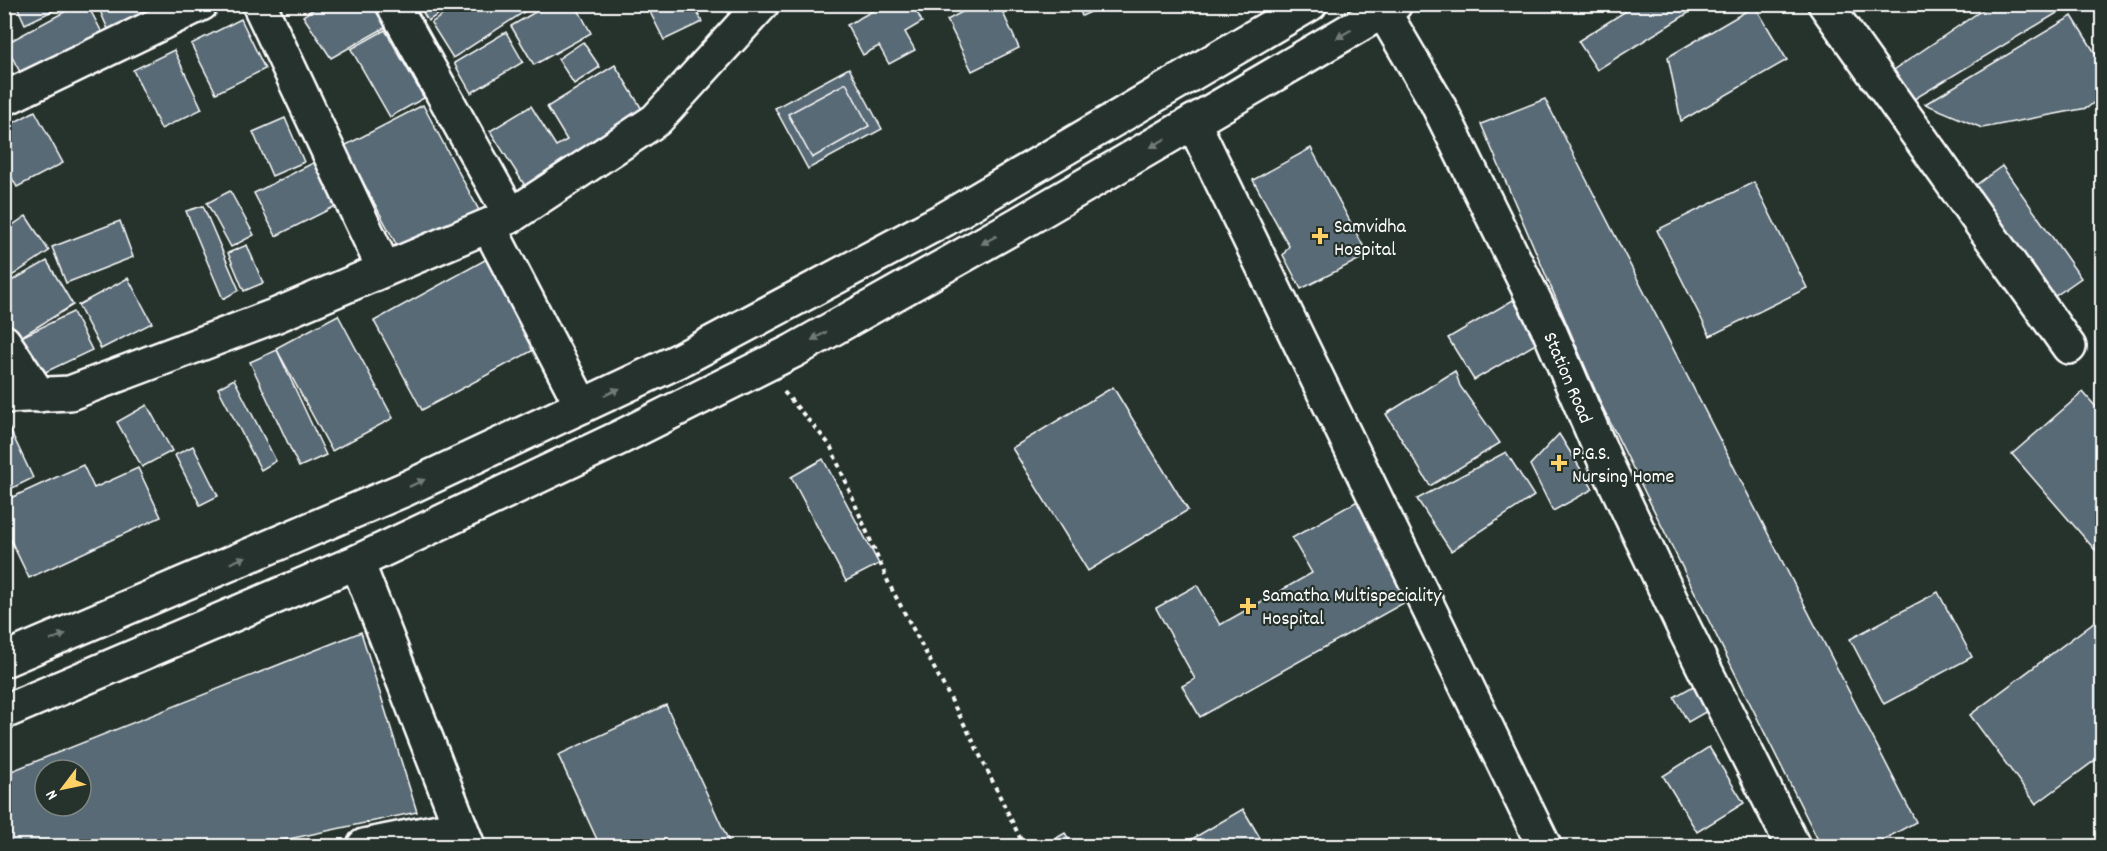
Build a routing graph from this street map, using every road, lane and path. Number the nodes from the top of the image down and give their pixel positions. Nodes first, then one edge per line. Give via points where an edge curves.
1 (201, 4) edge
2 (259, 4) edge
3 (393, 4) edge
4 (762, 4) edge
5 (1310, 4) edge
6 (1825, 4) edge
7 (1389, 8) edge
8 (4, 99) edge
9 (1193, 122) junction
10 (500, 222) junction
11 (384, 268) junction
12 (4, 342) edge
13 (2069, 347) dead end
14 (762, 367) junction
15 (39, 394) junction
16 (4, 396) edge
17 (582, 406) junction
18 (357, 562) junction
19 (4, 660) edge
20 (4, 712) edge
21 (464, 837) edge
22 (364, 846) edge
23 (1024, 846) edge
24 (1544, 846) edge
25 (1793, 846) edge

1 - 8 street
2 - 11 street
3 - 10 street
4 - 10 street via 656,120
17 -> 5 street via 680,360 945,219
6 - 13 street
7 -> 9 street
7 - 25 street, Station Road via 1549,330 1606,463
9 -> 14 street
9 - 24 street
10 - 11 street
10 - 17 street
11 - 15 street via 277,315 70,393
12 - 15 street
14 - 18 street
14 - 23 path via 830,445 889,584
15 - 16 street
19 -> 17 street via 403,489
18 - 20 street
18 - 21 street
21 - 22 street

